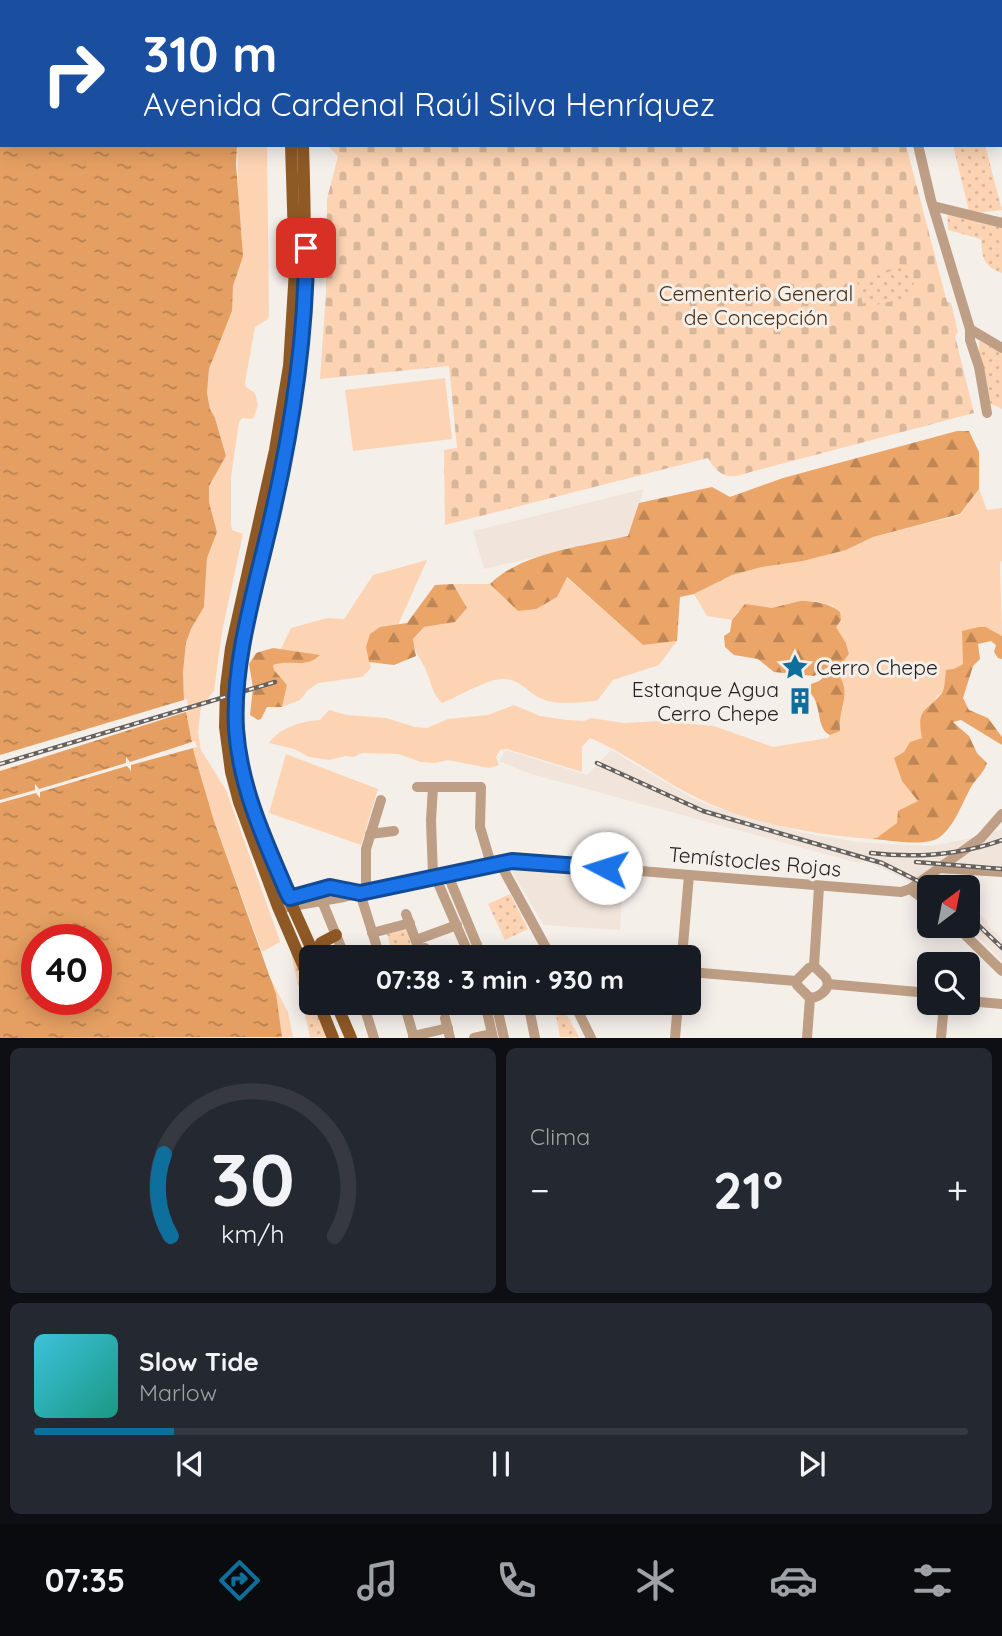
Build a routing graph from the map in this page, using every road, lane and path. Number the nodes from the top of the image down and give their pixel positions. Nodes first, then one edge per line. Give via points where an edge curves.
1 (291, 147) edge
2 (303, 147) edge
3 (918, 147) edge
4 (933, 206) junction
5 (1002, 223) edge
6 (970, 329) junction
7 (1002, 348) edge
8 (988, 413) dead end
9 (417, 787) dead end
10 (433, 787) junction
11 (381, 800) dead end
12 (1002, 814) edge
13 (394, 831) dead end
14 (370, 834) junction
15 (496, 864) junction
16 (940, 868) junction
17 (1002, 872) edge
18 (447, 873) junction
19 (689, 875) junction
20 (434, 876) junction
21 (820, 887) junction
22 (910, 889) junction
23 (317, 890) junction
24 (363, 892) junction
25 (917, 894) edge
26 (323, 901) junction
27 (292, 903) junction
28 (278, 907) junction
29 (457, 925) junction
30 (372, 933) junction
31 (336, 936) junction
32 (968, 938) edge
33 (310, 945) edge
34 (320, 945) edge
35 (340, 945) edge
36 (376, 945) edge
37 (420, 945) edge
38 (422, 945) edge
39 (465, 945) edge
40 (477, 945) edge
41 (544, 945) edge
42 (683, 945) edge
43 (299, 956) edge
44 (814, 966) junction
45 (1002, 971) edge
46 (701, 972) edge
47 (796, 981) junction
48 (828, 984) junction
49 (917, 992) edge
50 (810, 999) junction
51 (980, 1002) edge
52 (1002, 1004) edge
53 (324, 1015) edge
54 (341, 1015) edge
55 (367, 1015) edge
56 (408, 1015) edge
57 (488, 1015) edge
58 (499, 1015) edge
59 (530, 1015) edge
60 (580, 1015) edge
61 (677, 1015) edge
62 (942, 1015) edge
63 (448, 1028) edge
64 (492, 1036) edge
65 (414, 1037) edge
66 (333, 1038) edge
67 (351, 1038) edge
68 (374, 1038) edge
69 (474, 1038) edge
70 (504, 1038) edge
71 (535, 1038) edge
72 (591, 1038) edge
73 (675, 1038) edge
74 (807, 1038) edge
75 (941, 1038) edge

1 - 28 main road via 295,270 289,366 231,648 225,707 227,754 235,787
2 - 27 main road via 306,248 301,355 285,457 241,655 236,704 237,743 247,789
3 - 4 street
4 - 5 street
4 - 6 street
6 - 7 street
6 - 8 street
9 - 10 street
10 - 15 street via 481,787 480,827
10 - 20 street
11 - 14 street
12 - 16 street via 981,838
13 - 14 street
14 - 24 street
15 - 18 street, Temístocles Rojas
15 - 19 street, Temístocles Rojas via 523,861
15 - 41 street
16 - 17 street
16 - 22 street
18 - 20 street, Temístocles Rojas
18 - 40 street
19 - 21 street, Temístocles Rojas
19 - 42 street
20 - 24 street, Temístocles Rojas
20 - 29 street
21 - 22 street, Temístocles Rojas
21 - 44 street
22 - 25 street
23 - 24 street, Temístocles Rojas via 336,887
23 - 26 street
23 - 27 street, Temístocles Rojas
24 - 26 street, Temístocles Rojas
24 - 30 street
26 - 27 street, Temístocles Rojas
26 - 31 street
27 - 28 street, Temístocles Rojas
27 - 33 main road
28 - 43 main road
29 - 38 street
29 - 39 street
30 - 36 street
30 - 37 street via 408,918
31 - 34 main road
31 - 35 street
32 - 45 street
44 - 47 street
44 - 48 street
46 - 47 street
47 - 50 street
48 - 49 street
48 - 50 street
50 - 74 street
51 - 52 street
53 - 66 main road
54 - 67 main road
55 - 68 street
56 - 65 street
57 - 64 street
58 - 70 street
59 - 71 street
60 - 72 street
61 - 73 street
62 - 75 street
63 - 65 street
64 - 69 street

